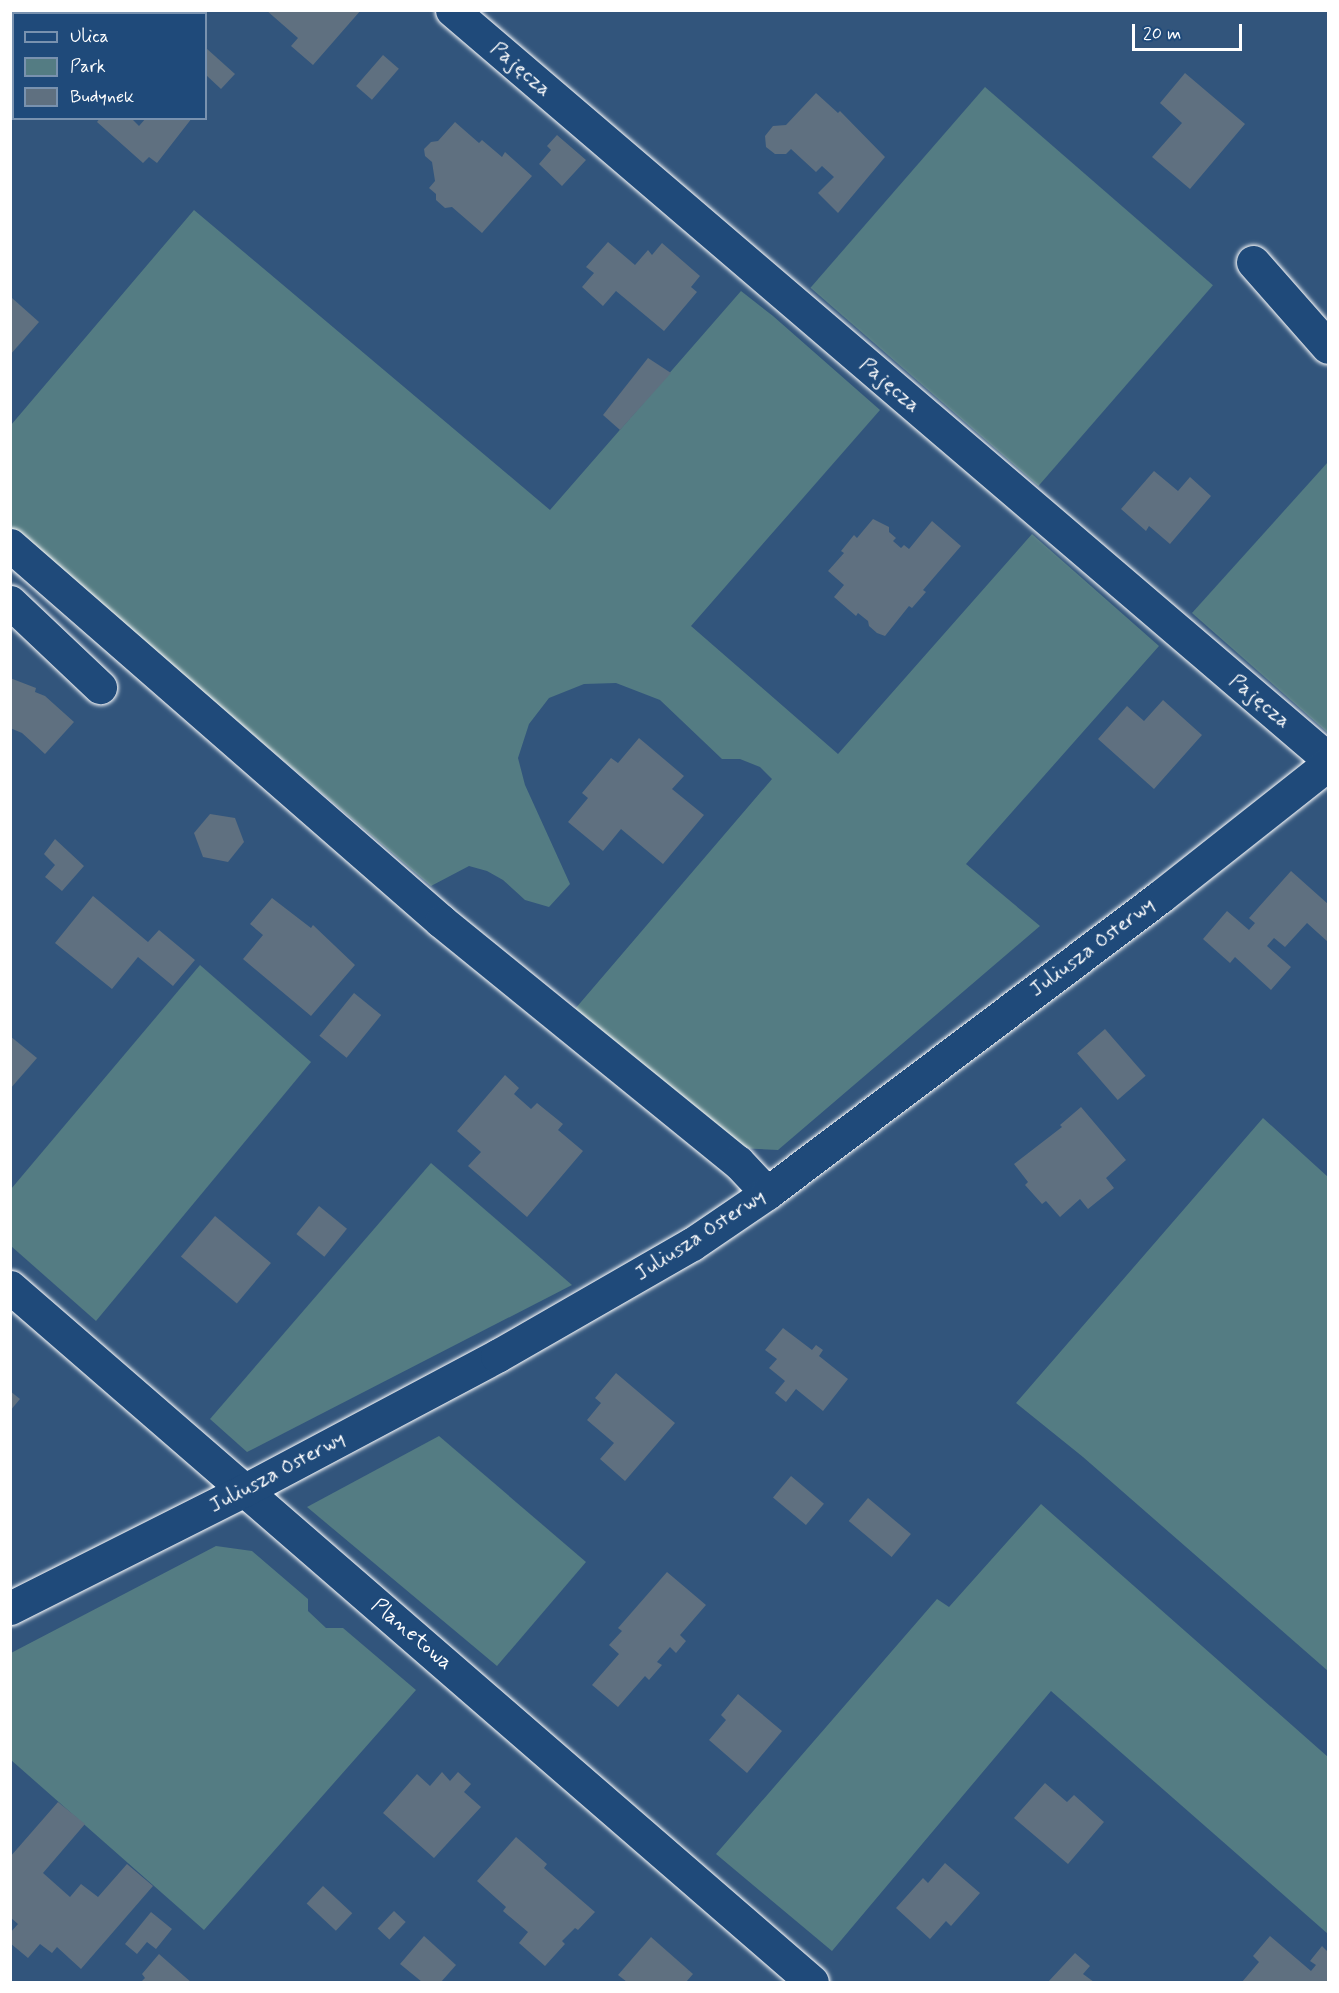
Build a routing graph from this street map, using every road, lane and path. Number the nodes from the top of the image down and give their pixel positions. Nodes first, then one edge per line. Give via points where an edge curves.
1 (452, 10) edge
2 (1253, 262) dead end
3 (1329, 347) edge
4 (10, 545) edge
5 (10, 602) edge
6 (100, 687) dead end
7 (1329, 759) edge
8 (1329, 764) edge
9 (766, 1193) junction
10 (10, 1287) edge
11 (243, 1491) junction
12 (10, 1608) edge
13 (812, 1983) edge

1 - 7 street, Pajęcza
2 - 3 street
4 - 9 street via 441,921 738,1162
5 - 6 street
8 - 9 street, Juliusza Osterwy via 1161,896
9 - 11 street, Juliusza Osterwy via 692,1244 498,1356
10 - 11 street, Planetowa
11 - 12 street, Juliusza Osterwy
11 - 13 street, Planetowa via 427,1645

